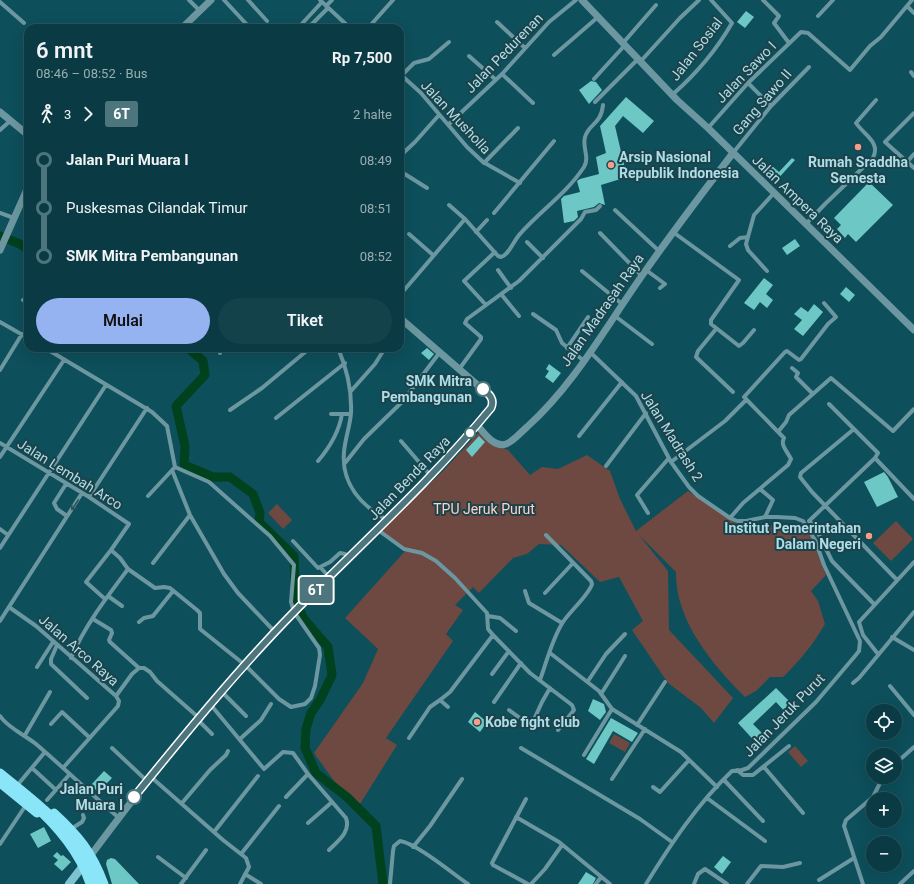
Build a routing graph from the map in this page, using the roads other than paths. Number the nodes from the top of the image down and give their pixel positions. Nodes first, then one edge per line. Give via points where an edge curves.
1 (189, 0) edge
2 (211, 0) edge
3 (224, 0) edge
4 (248, 0) edge
5 (332, 0) edge
6 (393, 0) edge
7 (576, 0) edge
8 (582, 0) edge
9 (699, 0) edge
10 (711, 0) edge
11 (763, 0) edge
12 (833, 0) edge
13 (912, 0) edge
14 (321, 1) edge
15 (0, 2) edge
16 (656, 5) dead end
17 (907, 6) junction
18 (327, 7) junction
19 (200, 11) junction
20 (914, 13) edge
21 (818, 16) dead end
22 (598, 17) junction
23 (267, 21) dead end
24 (497, 22) dead end
25 (24, 23) dead end
26 (186, 24) edge
27 (246, 24) edge
28 (301, 24) edge
29 (312, 24) edge
30 (346, 24) edge
31 (372, 24) edge
32 (449, 42) dead end
33 (790, 43) junction
34 (624, 44) junction
35 (525, 48) junction
36 (554, 55) dead end
37 (469, 56) dead end
38 (639, 60) junction
39 (809, 66) dead end
40 (404, 71) edge
41 (911, 72) dead end
42 (502, 74) junction
43 (914, 76) edge
44 (404, 77) edge
45 (594, 79) dead end
46 (496, 80) junction
47 (748, 83) junction
48 (672, 95) junction
49 (876, 100) dead end
50 (595, 102) dead end
51 (533, 104) dead end
52 (602, 105) dead end
53 (771, 106) junction
54 (0, 112) edge
55 (914, 113) edge
56 (439, 115) junction
57 (10, 121) junction
58 (449, 124) junction
59 (518, 128) dead end
60 (708, 128) junction
61 (0, 130) edge
62 (24, 133) edge
63 (554, 141) dead end
64 (404, 152) edge
65 (733, 153) junction
66 (914, 154) edge
67 (907, 162) junction
68 (484, 163) junction
69 (914, 168) edge
70 (404, 174) edge
71 (520, 183) junction
72 (427, 188) dead end
73 (773, 192) junction
74 (24, 196) edge
75 (449, 205) dead end
76 (600, 206) dead end
77 (615, 210) dead end
78 (0, 213) edge
79 (494, 213) dead end
80 (14, 218) junction
81 (465, 220) junction
82 (487, 220) dead end
83 (806, 224) junction
84 (476, 232) junction
85 (673, 232) junction
86 (600, 233) dead end
87 (409, 234) dead end
88 (748, 238) junction
89 (527, 242) dead end
90 (730, 246) dead end
91 (1, 249) edge
92 (659, 251) junction
93 (495, 252) junction
94 (433, 255) junction
95 (543, 258) junction
96 (498, 270) dead end
97 (582, 272) dead end
98 (767, 272) dead end
99 (644, 273) junction
100 (510, 288) junction
101 (660, 288) dead end
102 (404, 290) edge
103 (501, 294) junction
104 (824, 303) dead end
105 (622, 304) junction
106 (486, 305) junction
107 (534, 314) dead end
108 (519, 316) dead end
109 (615, 316) junction
110 (588, 317) dead end
111 (0, 322) edge
112 (404, 322) edge
113 (716, 329) junction
114 (754, 330) dead end
115 (914, 330) edge
116 (22, 334) joint
117 (652, 344) dead end
118 (567, 348) junction
119 (51, 352) edge
120 (305, 352) edge
121 (340, 352) edge
122 (382, 352) edge
123 (440, 352) junction
124 (590, 352) junction
125 (64, 360) junction
126 (584, 360) junction
127 (345, 363) junction
128 (460, 368) junction
129 (792, 368) dead end
130 (0, 370) edge
131 (622, 382) junction
132 (106, 385) junction
133 (351, 390) junction
134 (732, 392) dead end
135 (812, 394) junction
136 (746, 400) junction
137 (829, 404) dead end
138 (147, 408) junction
139 (914, 409) edge
140 (230, 410) dead end
141 (646, 413) junction
142 (331, 414) dead end
143 (342, 414) junction
144 (351, 414) junction
145 (276, 418) dead end
146 (477, 425) junction
147 (854, 429) junction
148 (778, 432) junction
149 (579, 436) dead end
150 (401, 441) dead end
151 (0, 443) edge
152 (6, 448) junction
153 (0, 457) edge
154 (875, 458) junction
155 (670, 460) junction
156 (318, 461) dead end
157 (345, 463) junction
158 (606, 466) dead end
159 (174, 468) junction
160 (48, 473) junction
161 (431, 476) junction
162 (66, 484) junction
163 (760, 489) junction
164 (82, 493) junction
165 (148, 496) dead end
166 (89, 497) junction
167 (914, 499) edge
168 (825, 505) junction
169 (648, 513) dead end
170 (190, 515) junction
171 (67, 516) junction
172 (765, 517) junction
173 (730, 518) junction
174 (387, 520) junction
175 (0, 529) edge
176 (378, 530) junction
177 (8, 535) junction
178 (546, 535) dead end
179 (293, 541) dead end
180 (0, 548) edge
181 (111, 550) junction
182 (349, 558) junction
183 (914, 562) edge
184 (153, 563) dead end
185 (573, 563) junction
186 (321, 568) junction
187 (128, 569) junction
188 (329, 578) junction
189 (897, 580) junction
190 (173, 591) junction
191 (524, 591) dead end
192 (545, 593) dead end
193 (107, 597) junction
194 (874, 604) junction
195 (122, 606) dead end
196 (9, 607) junction
197 (297, 609) junction
198 (914, 612) edge
199 (488, 616) junction
200 (93, 619) junction
201 (0, 621) edge
202 (139, 622) dead end
203 (562, 623) junction
204 (516, 631) dead end
205 (275, 632) junction
206 (625, 634) dead end
207 (493, 635) junction
208 (892, 637) junction
209 (53, 642) junction
210 (57, 646) junction
211 (914, 650) edge
212 (509, 651) junction
213 (550, 653) junction
214 (878, 654) junction
215 (625, 656) dead end
216 (855, 656) joint
217 (71, 658) junction
218 (521, 663) junction
219 (244, 665) junction
220 (37, 667) dead end
221 (139, 668) junction
222 (492, 674) dead end
223 (540, 680) junction
224 (588, 682) junction
225 (665, 682) dead end
226 (853, 682) dead end
227 (890, 686) dead end
228 (550, 688) junction
229 (221, 691) junction
230 (50, 692) dead end
231 (601, 694) junction
232 (116, 696) junction
233 (87, 698) dead end
234 (440, 700) junction
235 (494, 702) dead end
236 (210, 704) junction
237 (271, 704) dead end
238 (448, 707) dead end
239 (612, 709) junction
240 (509, 710) dead end
241 (914, 715) edge
242 (0, 716) edge
243 (246, 716) dead end
244 (198, 718) junction
245 (51, 724) dead end
246 (637, 725) junction
247 (645, 729) junction
248 (558, 730) dead end
249 (212, 734) dead end
250 (25, 735) junction
251 (90, 738) junction
252 (409, 738) dead end
253 (240, 739) junction
254 (789, 746) dead end
255 (914, 747) edge
256 (112, 748) dead end
257 (521, 748) dead end
258 (228, 751) dead end
259 (46, 752) junction
260 (584, 755) dead end
261 (902, 758) edge
262 (689, 760) junction
263 (764, 767) junction
264 (0, 768) edge
265 (32, 768) junction
266 (63, 768) junction
267 (736, 770) junction
268 (0, 773) edge
269 (308, 774) junction
270 (70, 775) junction
271 (258, 776) dead end
272 (149, 778) junction
273 (462, 779) dead end
274 (612, 779) dead end
275 (724, 780) junction
276 (20, 782) dead end
277 (0, 783) edge
278 (880, 784) edge
279 (653, 787) dead end
280 (717, 787) junction
281 (56, 790) junction
282 (286, 797) dead end
283 (707, 798) junction
284 (526, 799) dead end
285 (47, 800) dead end
286 (332, 802) junction
287 (182, 803) junction
288 (26, 805) junction
289 (279, 806) dead end
290 (803, 813) dead end
291 (83, 816) dead end
292 (46, 817) junction
293 (118, 818) junction
294 (516, 818) junction
295 (763, 822) dead end
296 (308, 824) dead end
297 (71, 829) junction
298 (214, 832) junction
299 (765, 841) dead end
300 (672, 842) junction
301 (0, 844) edge
302 (562, 845) junction
303 (413, 847) junction
304 (206, 850) dead end
305 (329, 850) dead end
306 (91, 854) junction
307 (241, 854) junction
308 (158, 857) dead end
309 (854, 858) junction
310 (800, 863) dead end
311 (81, 866) junction
312 (914, 871) edge
313 (245, 874) junction
314 (601, 877) junction
315 (186, 878) junction
316 (819, 880) dead end
317 (69, 884) edge
318 (90, 884) edge
319 (100, 884) edge
320 (104, 884) edge
321 (181, 884) edge
322 (240, 884) edge
323 (261, 884) edge
324 (390, 884) edge
325 (468, 884) edge
326 (530, 884) edge
327 (596, 884) edge
328 (610, 884) edge
329 (646, 884) edge
330 (694, 884) edge
331 (727, 884) edge
332 (747, 884) edge
333 (863, 884) edge
334 (900, 884) edge

1 - 19 street
2 - 19 street
3 - 27 street
4 - 23 street
5 - 18 street
6 - 31 street
7 - 35 street, Jalan Pedurenan via 549,22
8 - 22 street, Jalan Ampera Raya
9 - 38 street
10 - 48 street, Jalan Sosial via 732,23 696,71
11 - 33 street via 779,16 774,24
12 - 21 street
13 - 17 street
14 - 18 street
14 - 28 street
15 - 25 street
16 - 34 street
17 - 20 street
17 - 33 street, Jalan Sawo I via 850,70 808,33 801,32
18 - 29 street
18 - 30 street
19 - 26 street
22 - 34 street, Jalan Ampera Raya
22 - 36 street
24 - 35 street
32 - 40 street via 429,59 414,63
33 - 47 street, Jalan Sawo I
34 - 38 street, Jalan Ampera Raya
34 - 45 street
35 - 42 street, Jalan Pedurenan
37 - 46 street
38 - 48 street, Jalan Ampera Raya
38 - 50 street
39 - 53 street, Gang Sawo II
41 - 43 street
42 - 46 street, Jalan Pedurenan
42 - 51 street
44 - 56 street, Jalan Musholla
46 - 58 street, Jalan Pedurenan
47 - 53 street
47 - 60 street, Jalan Sawo I
48 - 60 street, Jalan Ampera Raya
49 - 83 street via 856,124 875,144 876,152 873,158
52 - 93 street via 601,116 585,135 587,161 581,172 520,234 505,255 500,257
53 - 65 street, Gang Sawo II
54 - 57 street
55 - 67 street via 886,140 886,144
56 - 58 street, Jalan Musholla
56 - 64 street
57 - 61 street
57 - 62 street
58 - 68 street, Jalan Musholla
59 - 68 street
60 - 65 street, Jalan Ampera Raya
63 - 71 street
65 - 73 street, Jalan Ampera Raya
65 - 85 street, Jalan Madrasah Raya
66 - 67 street
67 - 69 street
68 - 71 street, Jalan Musholla
70 - 72 street
71 - 79 street
73 - 83 street, Jalan Ampera Raya
73 - 88 street via 754,215
74 - 80 street
75 - 81 street
76 - 95 street via 596,210 585,212 581,220
77 - 92 street
78 - 80 street
80 - 91 street
81 - 84 street
81 - 94 street
82 - 84 street
83 - 115 street, Jalan Ampera Raya
84 - 93 street
85 - 92 street, Jalan Madrasah Raya
85 - 113 street via 739,280 710,320
86 - 99 street
87 - 94 street
88 - 90 street via 740,238
88 - 98 street via 747,248
89 - 95 street
92 - 99 street, Jalan Madrasah Raya
93 - 106 street via 464,282
94 - 102 street
95 - 100 street
96 - 100 street
97 - 105 street
99 - 101 street via 666,283
99 - 105 street, Jalan Madrasah Raya
100 - 103 street
103 - 106 street
103 - 108 street
104 - 136 street via 836,317 799,360 787,351 784,352 745,397
105 - 109 street, Jalan Madrasah Raya
106 - 128 street via 465,322 482,339
107 - 118 street via 556,330
109 - 117 street
109 - 124 street, Jalan Madrasah Raya
110 - 118 street
111 - 116 street
112 - 123 street, Jalan Benda Raya
113 - 114 street via 739,346
113 - 134 street via 696,357
116 - 130 street
118 - 126 street
119 - 125 street
120 - 140 street via 262,388
121 - 127 street
122 - 133 street
123 - 128 street, Jalan Benda Raya
123 - 157 street via 403,401 364,439
124 - 126 street, Jalan Madrasah Raya
124 - 131 street, Jalan Madrash 2
125 - 132 street
125 - 152 street
126 - 146 street, Jalan Madrasah Raya via 548,407 509,442 495,443
127 - 133 street
127 - 145 street
128 - 146 street, Jalan Benda Raya via 492,400 491,408
129 - 135 street via 798,373 796,377
131 - 141 street, Jalan Madrash 2 via 636,396
131 - 149 street
132 - 138 street
132 - 160 street
133 - 144 street
135 - 139 street via 833,378 893,431
135 - 148 street via 787,417
136 - 148 street
136 - 155 street via 724,421
137 - 147 street
138 - 159 street via 167,426
138 - 166 street
141 - 155 street, Jalan Madrash 2
141 - 158 street
142 - 143 street
143 - 144 street
143 - 156 street via 334,439
144 - 157 street via 344,452
146 - 161 street, Jalan Benda Raya
147 - 154 street via 878,452
147 - 168 street via 800,474 801,480
148 - 163 street via 784,438 782,443 791,458 790,462
150 - 161 street
151 - 152 street, Jalan Lembah Arco
152 - 153 street
152 - 160 street, Jalan Lembah Arco
154 - 167 street
154 - 168 street
155 - 169 street via 637,495
155 - 173 street, Jalan Madrash 2 via 693,492
157 - 174 street via 357,497 364,505
159 - 165 street
159 - 170 street
159 - 197 street via 209,482 270,536 293,563 292,602
160 - 162 street, Jalan Lembah Arco
160 - 177 street
161 - 174 street, Jalan Benda Raya
162 - 164 street, Jalan Lembah Arco
162 - 171 street via 54,503 58,510
163 - 172 street via 773,500
163 - 173 street
164 - 166 street, Jalan Lembah Arco
164 -> 171 street
166 - 181 street, Jalan Lembah Arco via 129,524
168 - 189 street
168 - 194 street via 810,521 832,561
170 - 184 street
170 - 205 street via 231,584
171 - 196 street
172 - 173 street, Jalan Madrash 2 via 740,522
172 - 216 street, Jalan Madrash 2 via 798,519 808,528 860,641 859,651
174 - 176 street, Jalan Benda Raya
175 - 177 street
176 - 182 street, Jalan Benda Raya
176 - 199 street via 404,549 422,553 436,562
177 - 180 street
178 - 185 street
179 - 186 street via 316,567
181 - 187 street
181 - 193 street via 86,582
182 - 186 street via 340,553
182 - 188 street, Jalan Benda Raya
183 - 189 street
185 - 192 street
185 - 203 street via 591,581 592,587
186 - 188 street
187 - 190 street via 155,588 167,587
187 - 193 street
188 - 197 street, Jalan Benda Raya
189 - 194 street
190 - 202 street via 153,616
190 - 219 street via 198,611 200,629
191 - 203 street via 529,603
193 - 195 street
193 - 200 street
194 - 214 street via 861,618 859,626
196 - 201 street
196 - 209 street, Jalan Arco Raya
197 - 205 street, Jalan Benda Raya
197 - 219 street via 319,648 320,655 311,698 305,704 289,706
198 - 208 street
199 - 204 street via 500,618
199 - 207 street via 488,629
200 - 217 street
200 - 221 street via 111,630 110,642
203 - 213 street
205 - 219 street, Jalan Benda Raya
206 - 224 street via 606,654
207 - 212 street
207 - 234 street via 450,692
208 - 211 street
208 - 214 street
209 - 210 street, Jalan Arco Raya
209 - 220 street
210 - 217 street, Jalan Arco Raya
210 - 233 street via 52,654 51,664
212 - 218 street
212 - 222 street
213 - 223 street
213 - 224 street
214 - 226 street
215 - 231 street
216 - 267 street, Jalan Jeruk Purut via 816,702 777,741 748,768
217 - 232 street, Jalan Arco Raya
218 - 223 street
218 - 235 street
219 - 229 street, Jalan Benda Raya
221 - 232 street
221 - 244 street via 150,672
223 - 228 street
224 - 231 street
225 - 246 street
227 - 241 street
228 - 240 street via 531,726
228 - 248 street via 575,708
229 - 236 street, Jalan Benda Raya
229 - 243 street
230 - 250 street
231 - 239 street
232 - 251 street, Jalan Arco Raya via 118,706
234 - 238 street
234 - 252 street via 430,707
236 - 244 street, Jalan Benda Raya
236 - 253 street
237 - 253 street via 261,720
239 - 246 street
239 - 260 street
242 - 250 street
244 - 249 street
244 - 272 street, Jalan Benda Raya
245 - 251 street via 62,712
246 - 247 street
247 - 262 street via 677,749
247 - 274 street
250 - 259 street
251 - 266 street, Jalan Arco Raya
253 - 269 street via 264,769 283,752 290,751
254 - 263 street
255 - 261 street
256 - 272 street
257 - 300 street via 640,818
258 - 287 street
259 - 265 street
259 - 266 street
262 - 279 street via 660,792
262 - 280 street
263 - 267 street via 750,775 743,775
263 - 290 street
264 - 297 main road
265 - 276 street
265 - 281 street
266 - 270 street
267 - 275 street, Jalan Jeruk Purut
268 - 319 main road, bridge via 63,826 86,856
269 - 282 street
269 - 286 street
270 - 281 street
270 - 293 street
271 - 298 street
272 - 287 street
272 - 293 street, Jalan Benda Raya
273 - 303 street
275 - 280 street, Jalan Jeruk Purut
275 - 295 street
277 - 288 main road
277 - 292 main road
278 - 309 street via 874,796 845,822 844,829
280 - 283 street, Jalan Jeruk Purut
281 - 285 street
283 - 299 street
283 - 300 street, Jalan Jeruk Purut
284 - 294 street
286 - 296 street
286 - 305 street via 347,821 345,834
287 - 298 street
288 - 292 main road
288 - 301 street
289 - 307 street
291 - 297 street via 82,822
292 - 311 main road via 70,846
293 - 306 street, Jalan Benda Raya
294 - 302 street
294 - 326 street via 492,863
297 - 306 main road
298 - 307 street
300 - 329 street, Jalan Jeruk Purut
302 - 314 street
302 - 326 street via 545,869
303 - 324 street via 400,841 394,846
303 - 325 street
304 - 315 street
306 - 311 main road
306 - 320 main road
307 - 313 street via 249,863
308 - 315 street
309 - 316 street
309 - 333 street
310 - 332 street via 783,867 761,866
311 - 317 main road
311 - 318 main road
312 - 334 street
313 - 322 street
313 - 323 street
314 - 327 street
314 - 328 street
315 - 321 street
330 - 331 street via 698,874 706,869

